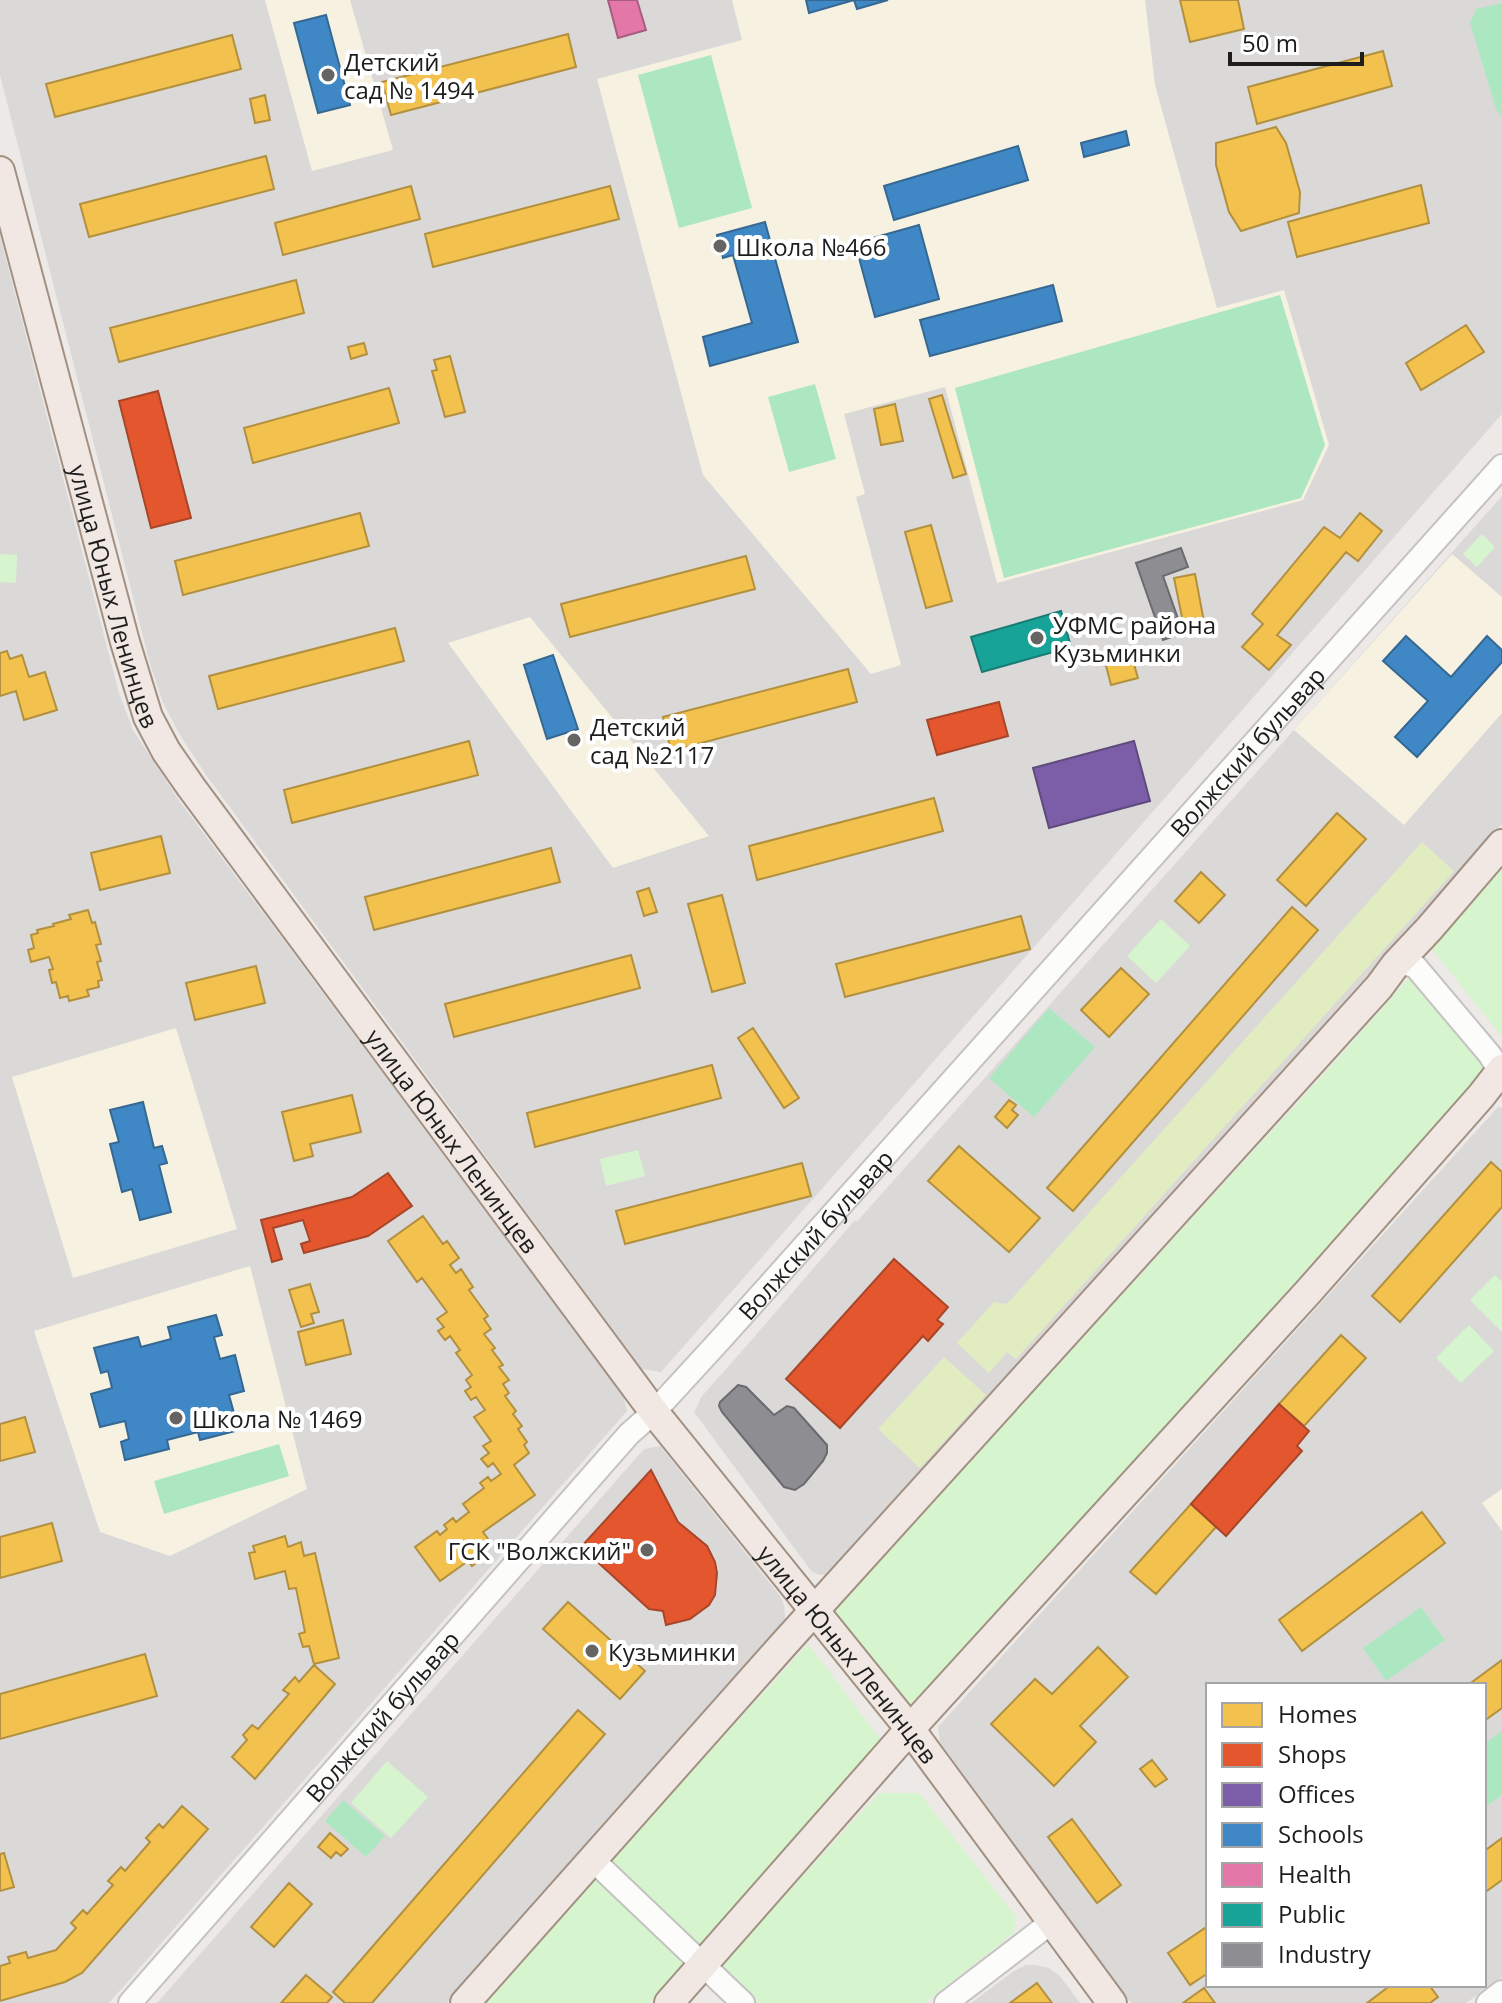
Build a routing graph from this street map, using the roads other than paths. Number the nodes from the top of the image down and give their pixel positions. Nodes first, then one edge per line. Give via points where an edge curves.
1 (0, 171) edge
2 (1502, 466) edge
3 (1502, 844) edge
4 (1418, 941) junction
5 (1396, 964) junction
6 (1500, 1067) edge
7 (654, 1412) junction
8 (814, 1611) junction
9 (910, 1729) junction
10 (592, 1859) junction
11 (1053, 1921) junction
12 (703, 1964) junction
13 (1502, 1992) edge
14 (130, 2003) edge
15 (465, 2003) edge
16 (669, 2003) edge
17 (743, 2003) edge
18 (946, 2003) edge
19 (1112, 2003) edge
20 (1488, 2003) edge

1 - 7 main road, улица Юных Ленинцев via 148,717 191,787
2 - 7 street, Волжский бульвар
3 - 4 main road
4 - 5 main road
4 - 6 street via 1498,1043
5 - 6 street via 1415,966
5 - 8 main road
6 - 9 main road via 1309,1291
7 - 8 main road, улица Юных Ленинцев
7 - 14 street, Волжский бульвар via 629,1434
8 - 9 main road, улица Юных Ленинцев
8 - 10 main road
9 - 11 main road, улица Юных Ленинцев
9 - 12 main road
10 - 12 street
10 - 15 main road
11 - 18 street
11 - 19 main road, улица Юных Ленинцев
12 - 16 main road
12 - 17 street
13 - 20 street

